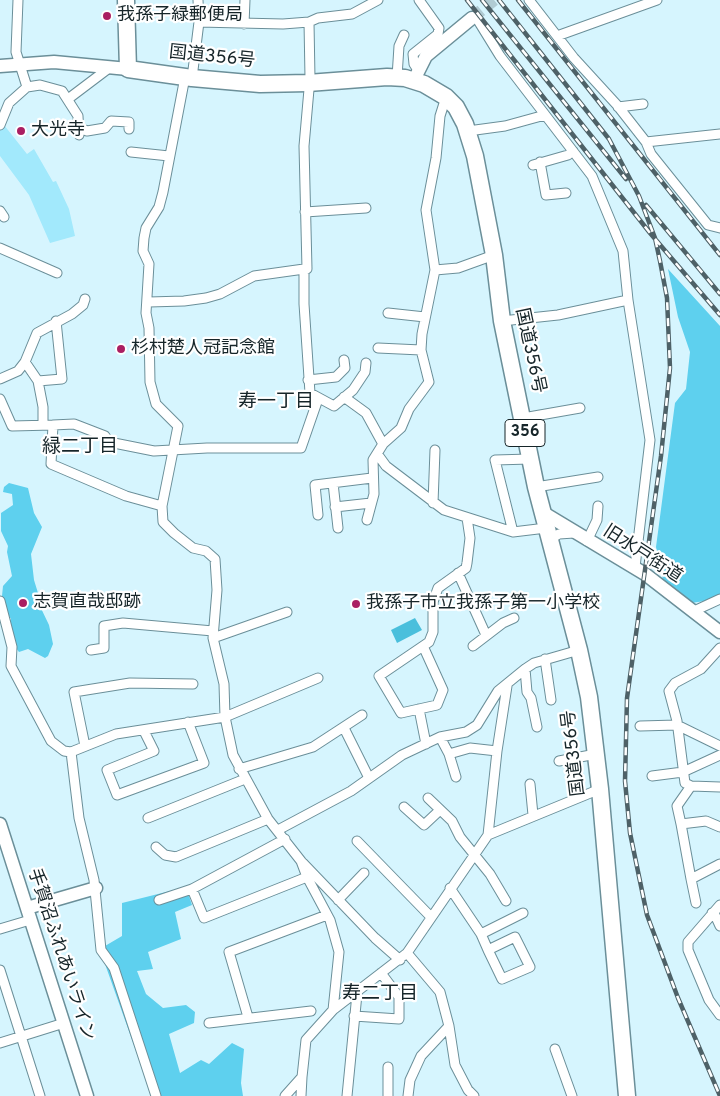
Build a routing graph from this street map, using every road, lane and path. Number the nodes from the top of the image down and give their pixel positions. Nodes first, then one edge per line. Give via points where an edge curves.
1 (18, 0) edge
2 (126, 0) edge
3 (198, 0) edge
4 (245, 0) edge
5 (378, 0) edge
6 (419, 0) edge
7 (529, 0) edge
8 (657, 0) edge
9 (475, 20) joint
10 (199, 22) junction
11 (309, 22) junction
12 (244, 24) junction
13 (404, 35) dead end
14 (557, 36) junction
15 (20, 63) junction
16 (0, 66) edge
17 (109, 68) junction
18 (128, 69) junction
19 (417, 75) junction
20 (397, 77) junction
21 (188, 78) junction
22 (308, 84) junction
23 (27, 87) junction
24 (446, 97) junction
25 (68, 99) junction
26 (643, 104) dead end
27 (618, 107) junction
28 (3, 110) edge
29 (545, 116) junction
30 (129, 122) dead end
31 (0, 125) edge
32 (468, 131) junction
33 (720, 134) edge
34 (646, 142) junction
35 (573, 151) junction
36 (131, 152) dead end
37 (169, 156) junction
38 (566, 192) dead end
39 (366, 208) dead end
40 (305, 212) junction
41 (720, 228) edge
42 (0, 248) edge
43 (494, 255) junction
44 (304, 269) junction
45 (435, 270) junction
46 (57, 273) dead end
47 (85, 299) dead end
48 (628, 300) junction
49 (148, 302) junction
50 (388, 313) dead end
51 (425, 317) junction
52 (56, 321) junction
53 (502, 321) junction
54 (378, 348) dead end
55 (422, 350) junction
56 (344, 360) dead end
57 (25, 362) junction
58 (366, 363) dead end
59 (0, 379) edge
60 (308, 380) junction
61 (38, 381) junction
62 (344, 397) junction
63 (0, 399) edge
64 (318, 399) junction
65 (580, 408) dead end
66 (523, 418) junction
67 (43, 425) junction
68 (53, 425) junction
69 (382, 444) junction
70 (175, 448) junction
71 (435, 450) dead end
72 (378, 455) junction
73 (530, 459) junction
74 (598, 477) dead end
75 (372, 478) junction
76 (333, 483) junction
77 (536, 487) junction
78 (371, 503) junction
79 (433, 503) junction
80 (162, 506) junction
81 (598, 506) dead end
82 (335, 507) junction
83 (542, 512) junction
84 (318, 515) dead end
85 (467, 518) junction
86 (366, 520) dead end
87 (338, 528) dead end
88 (513, 532) junction
89 (574, 533) junction
90 (548, 534) junction
91 (587, 540) junction
92 (635, 568) junction
93 (458, 573) junction
94 (720, 599) edge
95 (0, 601) edge
96 (694, 611) junction
97 (287, 612) dead end
98 (514, 618) dead end
99 (720, 632) edge
100 (213, 635) junction
101 (486, 635) junction
102 (423, 646) junction
103 (473, 646) dead end
104 (720, 648) edge
105 (91, 650) dead end
106 (579, 650) junction
107 (544, 659) junction
108 (524, 669) junction
109 (318, 678) dead end
110 (193, 684) dead end
111 (507, 686) junction
112 (551, 700) dead end
113 (419, 709) junction
114 (362, 715) dead end
115 (225, 717) junction
116 (188, 722) junction
117 (677, 725) junction
118 (640, 726) dead end
119 (537, 727) dead end
120 (344, 728) junction
121 (144, 731) junction
122 (440, 737) junction
123 (426, 744) junction
124 (85, 746) junction
125 (720, 746) edge
126 (497, 751) junction
127 (70, 752) junction
128 (449, 754) junction
129 (596, 754) junction
130 (720, 755) edge
131 (559, 762) dead end
132 (239, 769) junction
133 (683, 772) junction
134 (652, 776) dead end
135 (456, 777) dead end
136 (369, 778) junction
137 (245, 779) junction
138 (530, 784) dead end
139 (691, 786) junction
140 (720, 787) edge
141 (600, 789) junction
142 (428, 798) dead end
143 (404, 807) dead end
144 (440, 810) junction
145 (533, 815) junction
146 (148, 818) dead end
147 (268, 819) junction
148 (0, 824) edge
149 (681, 824) junction
150 (720, 827) edge
151 (278, 830) junction
152 (488, 835) junction
153 (285, 839) junction
154 (357, 841) dead end
155 (156, 847) dead end
156 (475, 855) junction
157 (301, 860) junction
158 (720, 864) edge
159 (364, 873) dead end
160 (306, 877) junction
161 (691, 879) junction
162 (96, 888) junction
163 (450, 888) junction
164 (192, 889) junction
165 (159, 900) dead end
166 (338, 900) junction
167 (506, 901) dead end
168 (696, 903) dead end
169 (720, 905) edge
170 (523, 912) dead end
171 (712, 913) junction
172 (29, 914) junction
173 (327, 916) junction
174 (431, 916) junction
175 (720, 926) edge
176 (0, 929) edge
177 (481, 934) junction
178 (488, 950) junction
179 (403, 956) junction
180 (0, 970) edge
181 (381, 973) junction
182 (357, 994) junction
183 (333, 1010) junction
184 (312, 1011) dead end
185 (720, 1015) edge
186 (354, 1016) junction
187 (248, 1017) junction
188 (64, 1022) junction
189 (209, 1022) dead end
190 (449, 1026) junction
191 (21, 1036) junction
192 (0, 1042) edge
193 (556, 1049) dead end
194 (388, 1067) dead end
195 (302, 1077) junction
196 (40, 1096) edge
197 (87, 1096) edge
198 (156, 1096) edge
199 (285, 1096) edge
200 (301, 1096) edge
201 (347, 1096) edge
202 (388, 1096) edge
203 (408, 1096) edge
204 (474, 1096) edge
205 (572, 1096) edge
206 (628, 1096) edge

1 - 15 street via 16,52
2 - 18 highway
3 - 10 street
4 - 12 street
5 - 11 street via 352,14
6 - 19 street via 439,28 438,34 413,54
7 - 14 street
8 - 14 street
9 - 19 street via 426,56
9 - 29 street
10 - 12 street
10 - 21 street
11 - 12 street
11 - 22 street
13 - 20 street via 399,46
14 - 27 street
15 - 16 street
15 - 17 street via 54,62
15 - 23 street
17 - 18 street
17 - 25 street
18 - 21 highway, 国道356号 / 356
19 - 20 highway, 国道356号 / 356
19 - 24 highway, 国道356号 / 356
20 - 22 highway, 国道356号 / 356
21 - 22 highway, 国道356号 / 356
21 - 37 street
22 - 40 street via 304,146
23 - 25 street via 47,86 62,91
23 - 28 street
24 - 32 highway, 国道356号 / 356 via 459,112
24 - 45 street via 440,116 426,210
25 - 30 street via 78,116 79,132 105,128 111,121
26 - 27 street
27 - 34 street
28 - 31 street
29 - 32 street
29 - 35 street
32 - 43 highway, 国道356号 / 356
33 - 34 street
34 - 41 street via 651,154 708,225
35 - 38 street via 536,163 546,195
35 - 48 street via 598,188 623,251
36 - 37 street
37 - 49 street via 159,207 146,228 144,238 143,251 149,264
39 - 40 street
40 - 44 street via 307,269
42 - 46 street
43 - 45 street via 458,268
43 - 53 highway, 国道356号 / 356
44 - 49 street via 254,276 206,298
44 - 60 street
45 - 51 street
47 - 52 street via 83,305
48 - 53 street via 558,315
48 - 92 street via 650,440
49 - 70 street via 150,382 156,404 178,426
50 - 51 street
51 - 55 street
52 - 57 street via 38,333
52 - 61 street via 62,379
53 - 66 highway, 国道356号 / 356
54 - 55 street
55 - 69 street via 429,382 409,409 401,428
56 - 60 street via 345,368 336,377
57 - 59 street via 18,371
57 - 61 street
58 - 62 street via 365,372
60 - 64 street via 310,393
61 - 67 street
62 - 64 street via 334,406
62 - 69 street via 366,413
63 - 67 street via 12,426
64 - 70 street via 301,448
65 - 66 street
66 - 73 highway, 国道356号 / 356
67 - 68 street
68 - 70 street via 74,424 105,436 109,442 154,451
68 - 80 street via 52,464 126,496
69 - 72 street
70 - 80 street
71 - 79 street
72 - 75 street via 373,460
72 - 79 street via 386,466
73 - 77 highway, 国道356号 / 356
73 - 88 street via 495,460
74 - 77 street
75 - 76 street
75 - 78 street via 374,494
76 - 82 street
76 - 84 street via 315,485
77 - 83 highway, 国道356号 / 356
78 - 82 street
78 - 86 street
79 - 85 street
80 - 100 street via 163,522 193,548 206,551 215,559 217,590
81 - 91 street via 597,520
82 - 87 street
83 - 89 street, 旧水戸街道
83 - 90 highway, 国道356号 / 356
85 - 88 street
85 - 93 street via 469,556 466,568
88 - 90 street
89 - 90 street
89 - 91 street, 旧水戸街道
90 - 106 highway, 国道356号 / 356
91 - 92 street, 旧水戸街道
92 - 96 street, 旧水戸街道
93 - 101 street
93 - 102 street via 438,588 433,602 433,632 429,642
94 - 96 street
95 - 127 street via 12,647 11,666 51,740
96 - 99 street, 旧水戸街道
97 - 100 street
98 - 101 street
100 - 105 street via 123,623 104,626 104,648
100 - 115 street via 224,684
101 - 103 street
102 - 113 street via 443,690 437,705
102 - 113 street via 379,676 402,713
104 - 117 street via 701,669 670,687
106 - 107 street
106 - 129 highway, 国道356号 / 356
107 - 108 street
107 - 112 street
108 - 111 street
108 - 119 street
109 - 115 street
110 - 124 street via 130,683 74,692
111 - 122 street via 498,691 477,725 466,732
111 - 126 street
113 - 123 street
114 - 120 street
115 - 116 street
115 - 132 street
116 - 121 street
116 - 121 street via 204,763 117,794 107,770 154,751
117 - 118 street
117 - 125 street
117 - 133 street
120 - 132 street via 313,747
120 - 136 street
121 - 124 street via 116,734
122 - 123 street
122 - 128 street
123 - 136 street via 402,755
124 - 127 street
126 - 128 street via 470,748
126 - 152 street
127 - 162 street via 79,818
128 - 135 street
129 - 131 street
129 - 141 highway, 国道356号 / 356
130 - 133 street
132 - 137 street
133 - 134 street
133 - 139 street via 686,783
136 - 151 street
137 - 146 street
137 - 147 street
138 - 145 street
139 - 140 street
139 - 149 street via 677,806
141 - 145 street
141 - 206 highway, 国道356号 / 356
142 - 144 street
143 - 144 street via 424,824
144 - 156 street via 452,821
145 - 152 street
147 - 151 street
147 - 155 street via 176,857 165,856
148 - 172 street, 手賀沼ふれあいライン
149 - 150 street via 706,821
149 - 161 street
151 - 153 street
152 - 156 street
153 - 157 street
153 - 164 street
154 - 174 street
156 - 163 street
156 - 167 street
157 - 160 street
157 - 166 street
158 - 161 street
159 - 166 street
160 - 164 street via 204,918
160 - 173 street
161 - 168 street
162 - 172 street
162 - 198 street via 101,950 114,968
163 - 174 street
163 - 177 street
164 - 165 street
166 - 179 street via 375,938
169 - 171 street
170 - 177 street
171 - 175 street
171 - 185 street via 688,942 688,950 709,1000
172 - 176 street
172 - 188 street, 手賀沼ふれあいライン
173 - 183 street via 339,952
173 - 187 street via 229,952
174 - 179 street
177 - 178 street
178 - 178 street via 502,979 530,967 515,937
179 - 181 street
179 - 190 street via 440,992
180 - 191 street
181 - 182 street
181 - 186 street via 399,997 399,1019
182 - 183 street
182 - 186 street
183 - 195 street via 306,1040
184 - 187 street
186 - 201 street
187 - 189 street
188 - 191 street
188 - 197 street, 手賀沼ふれあいライン
190 - 203 street via 421,1056 410,1080
190 - 204 street via 456,1065
191 - 192 street
191 - 196 street
193 - 205 street
194 - 202 street
195 - 199 street
195 - 200 street

